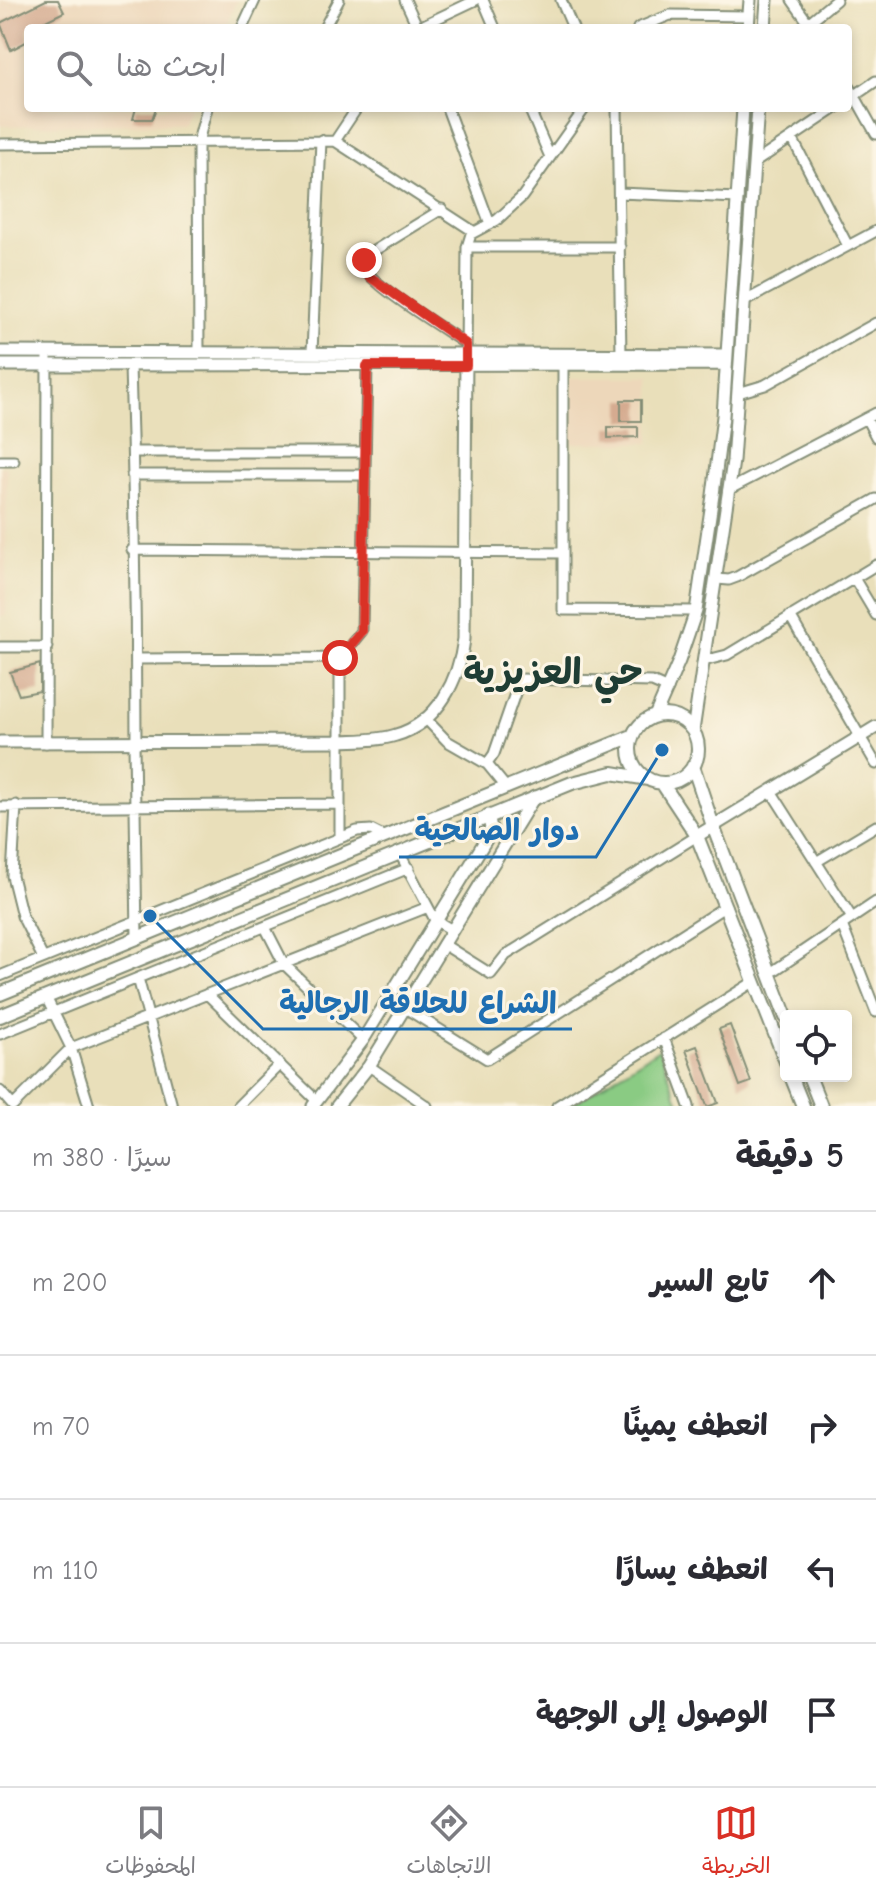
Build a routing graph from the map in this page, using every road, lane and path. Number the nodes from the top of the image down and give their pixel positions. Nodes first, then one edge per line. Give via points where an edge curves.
1 (255, 0) edge
2 (339, 0) edge
3 (405, 0) edge
4 (476, 0) edge
5 (483, 0) edge
6 (561, 0) edge
7 (750, 0) edge
8 (767, 0) edge
9 (792, 0) edge
10 (836, 0) edge
11 (748, 22) edge
12 (244, 24) edge
13 (326, 24) edge
14 (415, 24) edge
15 (425, 24) edge
16 (493, 24) edge
17 (571, 24) edge
18 (648, 24) edge
19 (765, 24) edge
20 (806, 24) edge
21 (809, 24) edge
22 (876, 81) edge
23 (852, 98) edge
24 (206, 112) edge
25 (354, 112) edge
26 (448, 112) edge
27 (531, 112) edge
28 (582, 112) edge
29 (617, 112) edge
30 (743, 112) edge
31 (758, 112) edge
32 (830, 112) edge
33 (876, 134) edge
34 (792, 138) junction
35 (321, 140) junction
36 (335, 141) junction
37 (198, 142) junction
38 (0, 144) edge
39 (550, 157) junction
40 (754, 163) junction
41 (619, 193) junction
42 (738, 198) junction
43 (442, 209) junction
44 (490, 224) junction
45 (473, 231) junction
46 (876, 231) edge
47 (848, 246) junction
48 (467, 247) junction
49 (620, 247) junction
50 (745, 301) junction
51 (876, 323) edge
52 (0, 352) edge
53 (47, 352) junction
54 (199, 353) junction
55 (312, 353) junction
56 (466, 355) junction
57 (621, 355) junction
58 (727, 360) junction
59 (0, 365) edge
60 (47, 365) junction
61 (130, 366) junction
62 (367, 366) junction
63 (563, 366) junction
64 (738, 393) junction
65 (876, 413) edge
66 (866, 418) junction
67 (876, 437) edge
68 (133, 452) junction
69 (365, 452) junction
70 (0, 461) edge
71 (14, 461) dead end
72 (132, 475) junction
73 (364, 475) junction
74 (728, 490) junction
75 (876, 499) edge
76 (132, 550) junction
77 (364, 552) junction
78 (465, 553) junction
79 (563, 553) junction
80 (876, 565) edge
81 (854, 578) junction
82 (717, 579) junction
83 (696, 611) junction
84 (876, 615) edge
85 (790, 616) junction
86 (0, 647) edge
87 (47, 647) junction
88 (340, 658) junction
89 (136, 659) junction
90 (703, 661) junction
91 (668, 689) junction
92 (655, 716) junction
93 (425, 718) junction
94 (876, 727) edge
95 (693, 731) junction
96 (632, 736) junction
97 (860, 737) junction
98 (340, 741) junction
99 (0, 742) edge
100 (46, 743) junction
101 (135, 744) junction
102 (487, 764) junction
103 (876, 764) edge
104 (693, 766) junction
105 (648, 779) junction
106 (662, 783) junction
107 (505, 786) junction
108 (771, 791) junction
109 (534, 797) junction
110 (340, 804) junction
111 (16, 805) junction
112 (133, 805) junction
113 (0, 807) edge
114 (488, 815) junction
115 (713, 826) junction
116 (876, 826) edge
117 (383, 836) junction
118 (697, 836) junction
119 (340, 838) junction
120 (399, 852) junction
121 (816, 862) junction
122 (409, 868) junction
123 (876, 902) edge
124 (726, 906) junction
125 (428, 907) junction
126 (852, 918) junction
127 (435, 920) junction
128 (136, 921) junction
129 (842, 925) junction
130 (265, 927) junction
131 (452, 930) junction
132 (137, 937) junction
133 (443, 944) junction
134 (43, 958) junction
135 (284, 964) junction
136 (769, 974) junction
137 (0, 976) edge
138 (138, 978) junction
139 (755, 981) junction
140 (0, 994) edge
141 (207, 994) junction
142 (46, 997) junction
143 (874, 999) edge
144 (405, 1008) junction
145 (783, 1010) edge
146 (876, 1012) edge
147 (52, 1013) junction
148 (0, 1016) edge
149 (149, 1017) junction
150 (0, 1034) edge
151 (664, 1038) junction
152 (363, 1040) junction
153 (780, 1046) edge
154 (71, 1048) junction
155 (280, 1064) junction
156 (369, 1066) junction
157 (793, 1082) edge
158 (811, 1082) edge
159 (0, 1091) edge
160 (315, 1103) edge
161 (13, 1106) edge
162 (89, 1106) edge
163 (172, 1106) edge
164 (238, 1106) edge
165 (337, 1106) edge
166 (427, 1106) edge
167 (557, 1106) edge
168 (689, 1106) edge
169 (803, 1106) edge
170 (821, 1106) edge

1 - 12 street
2 - 13 street
3 - 14 street
4 - 15 street
5 - 16 street
6 - 17 street
7 - 11 street
8 - 19 street
9 - 20 street
10 - 21 street
11 - 18 street via 670,15
22 - 23 street
23 - 33 street
24 - 37 street
25 - 36 street
26 - 44 street
27 - 39 street
28 - 39 street
29 - 41 street
30 - 42 street
31 - 40 street
32 - 34 street
34 - 40 street
34 - 47 street
35 - 36 street
35 - 37 street
35 - 55 street
36 - 43 street
37 - 38 street
37 - 54 street
39 - 44 street via 522,197
40 - 50 street
41 - 42 street
41 - 49 street
42 - 58 street
43 - 45 street
43 - 56 street via 367,255 363,266
44 - 45 street
45 - 48 street
46 - 47 street
47 - 50 street
48 - 49 street
48 - 56 street
49 - 57 street
50 - 64 street
51 - 64 street via 765,385
52 - 53 street
53 - 54 street
53 - 60 street
54 - 55 street
55 - 56 street
56 - 57 street
56 - 62 street
56 - 63 street
56 - 78 street
57 - 58 street
58 - 63 street
58 - 83 street
59 - 60 street
60 - 61 street
60 - 87 street
61 - 62 street
61 - 68 street
62 - 69 street
63 - 79 street
64 - 74 street
65 - 66 street
66 - 67 street
66 - 74 street
68 - 69 street
68 - 72 street
69 - 73 street
70 - 71 street
72 - 73 street
72 - 76 street
73 - 77 street
74 - 82 street
75 - 82 street via 737,577
76 - 77 street
76 - 89 street
77 - 78 street
77 - 88 street via 362,631
78 - 79 street
78 - 93 street via 462,655 447,693
79 - 83 street via 563,610
80 - 81 street
81 - 84 street
81 - 85 street
82 - 90 street
83 - 91 street
85 - 90 street via 727,655
85 - 97 street
86 - 87 street
87 - 100 street
88 - 89 street
88 - 98 street
89 - 101 street
90 - 95 street
91 - 92 street
91 - 102 street via 652,682 520,679
92 - 95 main road via 676,718
92 - 96 main road
93 - 98 street via 396,736
93 - 102 street via 447,741
94 - 97 street
95 - 104 main road via 698,748
96 - 105 main road via 633,764
96 - 107 main road
97 - 103 street
97 - 108 street
98 - 101 street
98 - 110 street
99 - 100 street
100 - 101 street
101 - 112 street
102 - 107 street
104 - 106 main road via 680,779
104 - 115 main road
105 - 106 main road
105 - 109 main road via 612,773
106 - 118 main road
107 - 117 main road
108 - 115 street
108 - 121 street
109 - 114 main road
109 - 131 street
110 - 112 street
110 - 119 street
111 - 112 street
111 - 113 street
111 - 134 street via 12,876 22,916
112 - 128 street
114 - 120 main road
114 - 127 street via 489,832
115 - 118 street
115 - 136 main road
116 - 121 street
117 - 119 street via 365,829
117 - 132 main road
118 - 124 main road
118 - 133 street via 506,955 491,974
119 - 128 street
120 - 122 street
120 - 142 main road
121 - 126 street
122 - 125 street
122 - 130 street
123 - 126 street
124 - 139 main road
124 - 144 street via 487,1059
125 - 127 street
125 - 135 street
126 - 129 street
127 - 131 street
127 - 152 street
128 - 132 street
128 - 134 street
129 - 136 street
129 - 143 street
130 - 135 street
130 - 138 street
131 - 133 street
132 - 140 main road
133 - 144 street
134 - 137 street
135 - 141 street
135 - 152 street
136 - 145 main road
138 - 147 street
138 - 149 street
139 - 151 street
139 - 153 main road
141 - 149 street
141 - 155 street
142 - 147 street
142 - 148 main road
143 - 146 street
144 - 156 street
147 - 150 street
147 - 154 street
149 - 154 street
149 - 163 street
151 - 167 street
151 - 168 street
152 - 160 street
154 - 161 street
154 - 162 street
155 - 160 street
155 - 164 street
156 - 165 street
156 - 166 street
157 - 169 main road
158 - 170 main road
159 - 161 street

